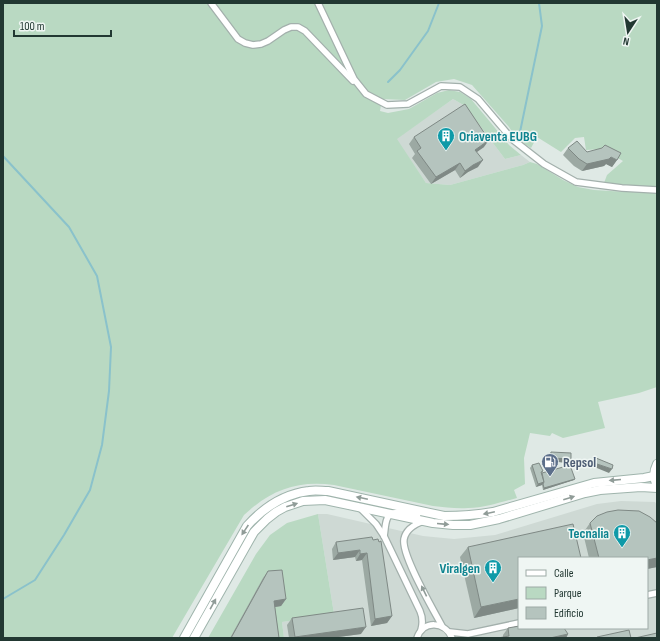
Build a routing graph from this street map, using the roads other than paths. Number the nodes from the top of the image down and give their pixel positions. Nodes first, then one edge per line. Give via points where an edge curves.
1 (211, 3) edge
2 (318, 3) edge
3 (366, 94) junction
4 (657, 190) edge
5 (657, 464) edge
6 (654, 476) junction
7 (657, 487) edge
8 (359, 507) junction
9 (428, 512) junction
10 (391, 514) junction
11 (424, 521) junction
12 (384, 536) junction
13 (518, 623) edge
14 (442, 626) junction
15 (421, 630) junction
16 (468, 634) junction
17 (451, 635) edge
18 (416, 637) edge
19 (184, 638) edge
20 (194, 638) edge
21 (462, 638) edge

1 - 3 street via 238,40 245,43 261,44 291,27 305,31
2 - 3 street via 354,79
3 - 4 street via 387,105 408,104 441,86 460,86 478,98 512,139 544,164 576,182
5 - 6 main road
6 - 7 main road
6 -> 9 main road via 594,483 477,515 444,516
11 -> 7 main road via 453,525 470,524 500,519 600,490
8 - 10 main road
8 - 12 street
20 -> 8 main road via 249,540 267,519 285,507 303,501 325,500
9 - 10 street
9 -> 19 main road via 328,491 310,491 279,500 247,526
10 - 11 main road
10 - 12 street via 387,518
14 -> 11 street via 414,573 404,546 407,531
12 - 15 street via 422,616
13 - 16 street
14 - 15 street via 431,625
14 - 17 street
15 - 18 street
16 - 17 street
16 - 21 street

